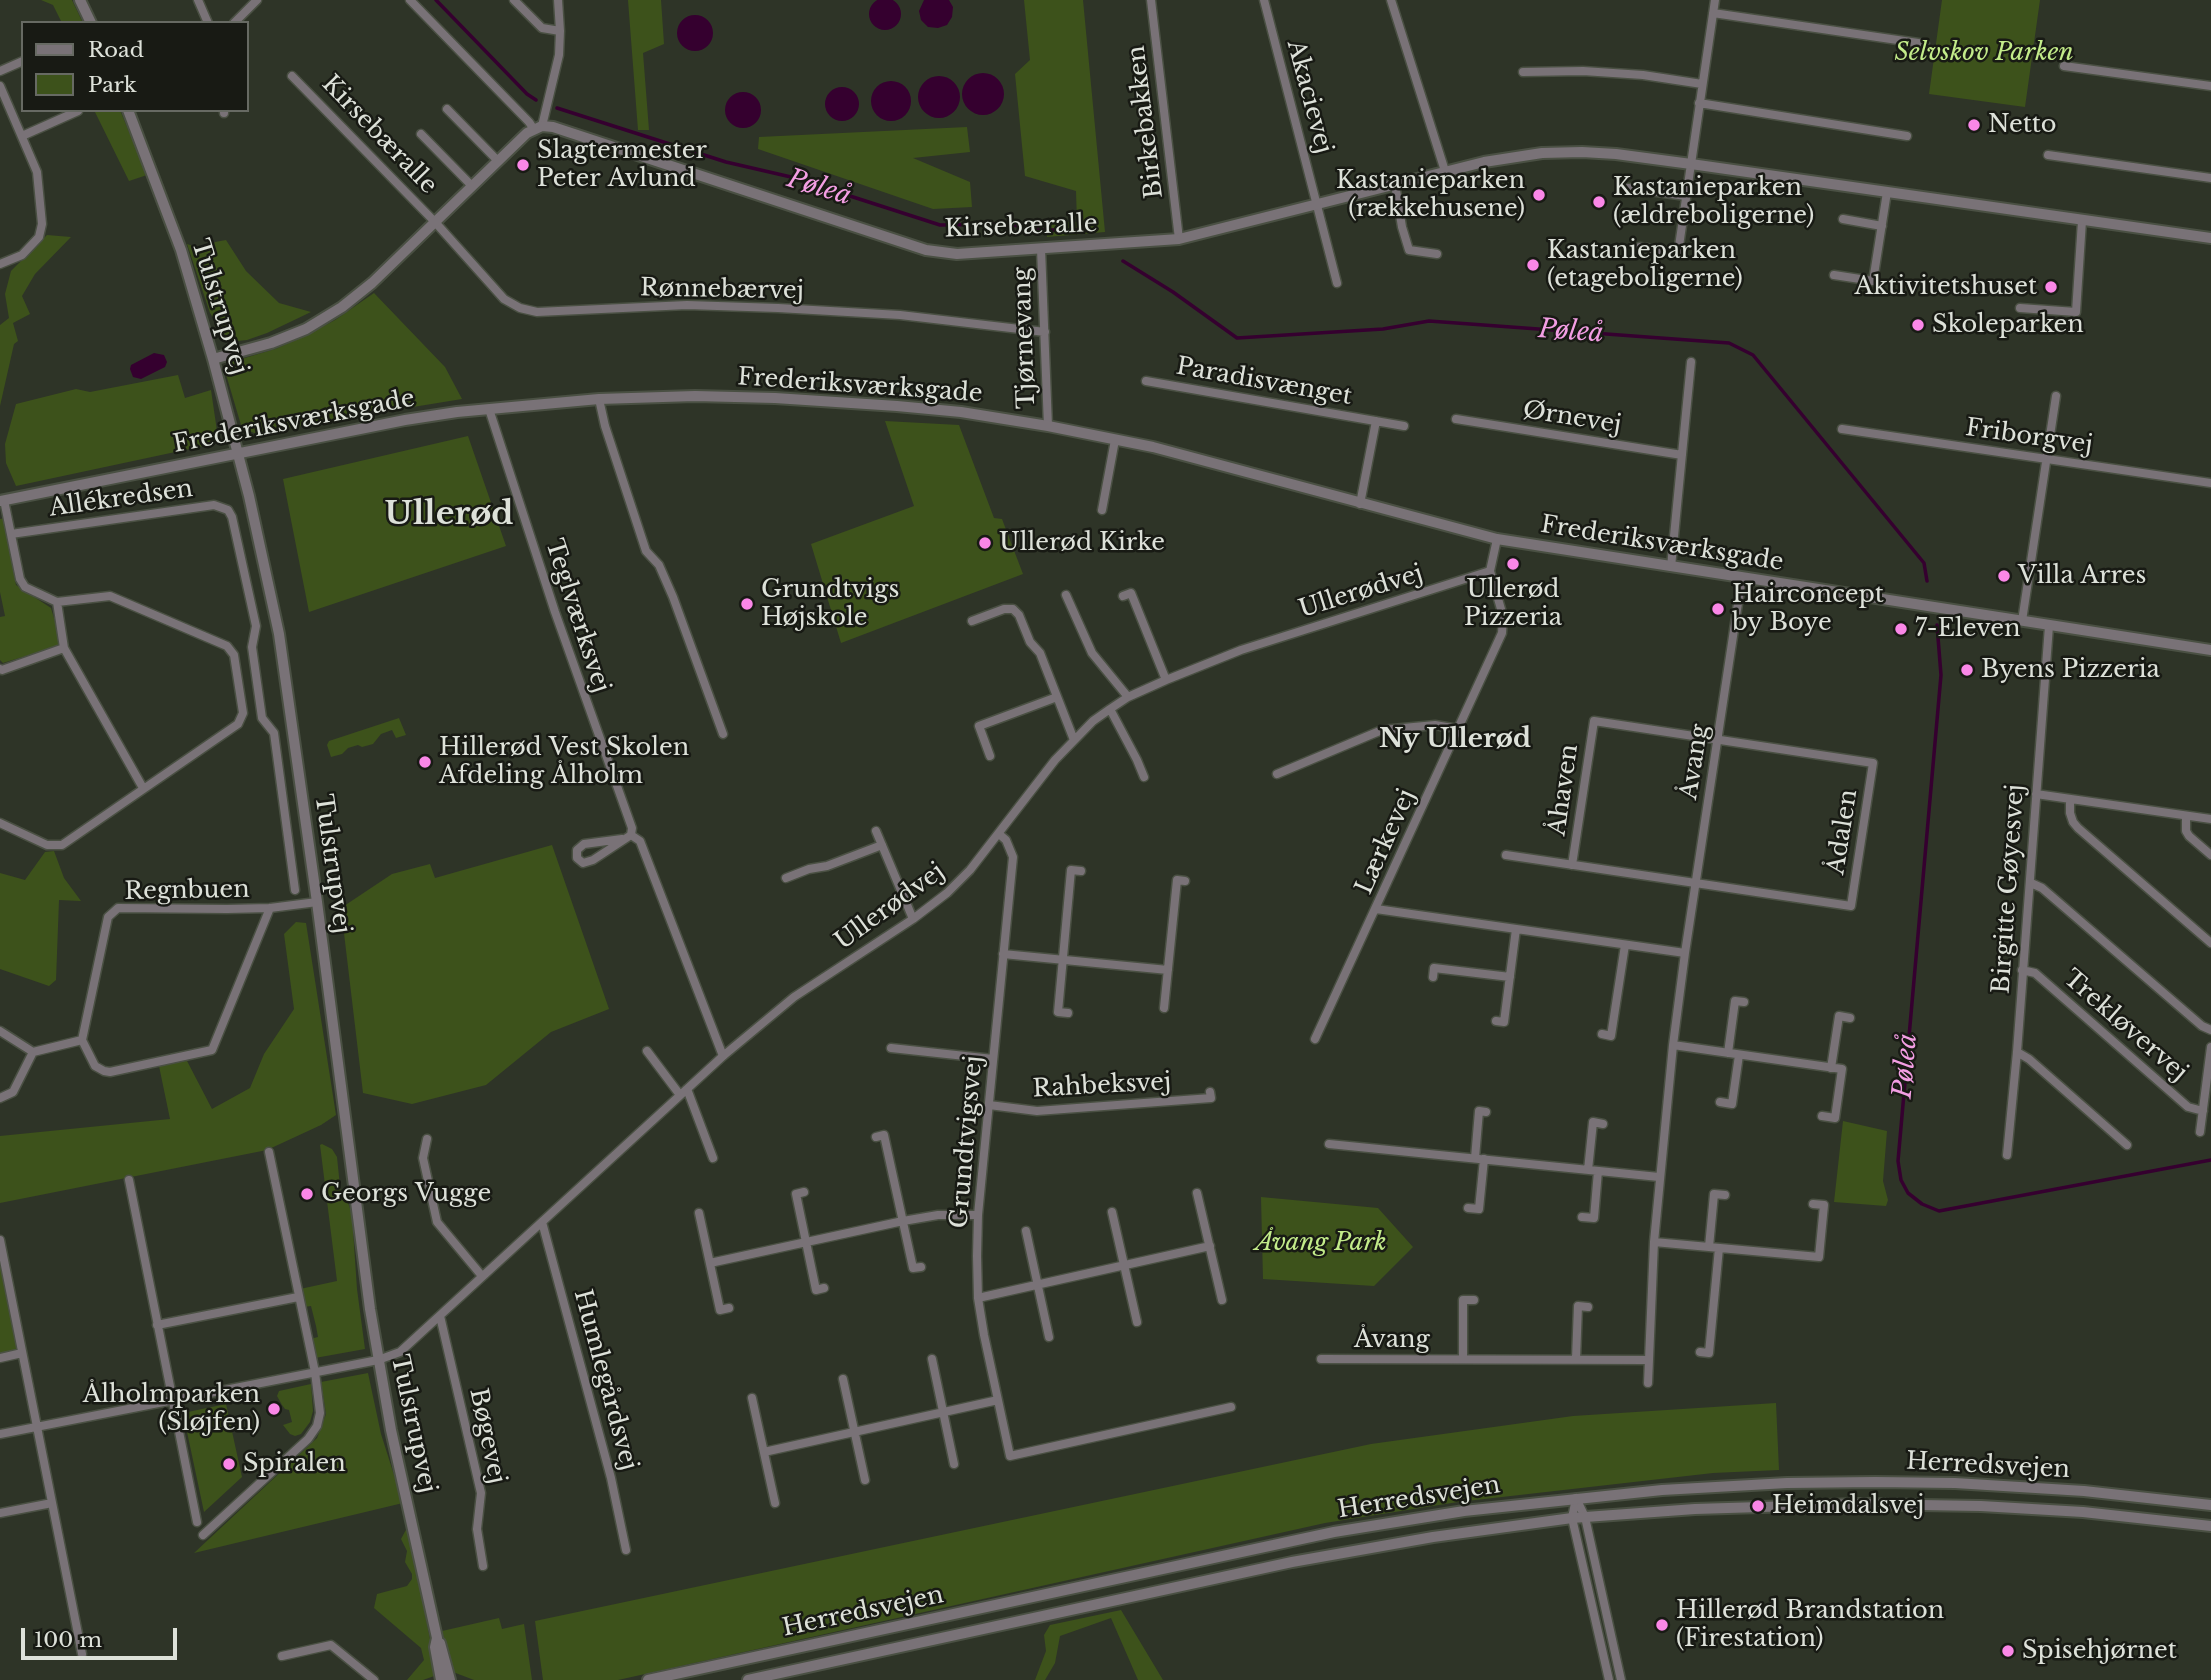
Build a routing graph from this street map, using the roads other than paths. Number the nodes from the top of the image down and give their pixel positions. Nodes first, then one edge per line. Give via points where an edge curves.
1 (80, 0) edge
2 (198, 0) edge
3 (257, 0) edge
4 (410, 0) edge
5 (514, 0) edge
6 (558, 0) edge
7 (1151, 0) edge
8 (1264, 0) edge
9 (1391, 0) edge
10 (1715, 0) edge
11 (1713, 13) junction
12 (90, 21) edge
13 (207, 21) edge
14 (236, 21) edge
15 (560, 31) junction
16 (1925, 44) dead end
17 (21, 62) edge
18 (2064, 66) dead end
19 (0, 71) edge
20 (1523, 72) dead end
21 (292, 76) dead end
22 (1702, 84) junction
23 (0, 86) edge
24 (2211, 86) edge
25 (1699, 103) junction
26 (447, 109) dead end
27 (76, 112) edge
28 (129, 112) edge
29 (538, 127) junction
30 (421, 134) dead end
31 (22, 136) junction
32 (1907, 136) dead end
33 (2048, 155) dead end
34 (498, 161) junction
35 (1691, 164) junction
36 (1445, 171) junction
37 (2211, 178) edge
38 (1395, 184) junction
39 (472, 186) junction
40 (1628, 188) dead end
41 (1888, 192) junction
42 (1686, 196) junction
43 (1317, 204) junction
44 (1843, 219) dead end
45 (2082, 221) junction
46 (435, 222) junction
47 (1882, 226) junction
48 (1179, 239) junction
49 (2211, 239) edge
50 (1640, 247) dead end
51 (1041, 249) junction
52 (1437, 254) dead end
53 (0, 264) edge
54 (1834, 275) dead end
55 (1337, 283) dead end
56 (2020, 308) dead end
57 (1045, 332) junction
58 (214, 359) junction
59 (1691, 362) dead end
60 (1146, 382) dead end
61 (2056, 396) dead end
62 (599, 400) junction
63 (489, 409) junction
64 (1456, 419) dead end
65 (1376, 421) junction
66 (1048, 426) junction
67 (1404, 426) dead end
68 (1842, 429) dead end
69 (1115, 440) junction
70 (239, 454) junction
71 (1682, 454) junction
72 (2047, 459) junction
73 (2211, 483) edge
74 (2, 500) edge
75 (1360, 504) junction
76 (1102, 510) dead end
77 (11, 534) junction
78 (1497, 539) junction
79 (1671, 567) junction
80 (1490, 572) junction
81 (1742, 578) junction
82 (1066, 596) dead end
83 (1123, 596) dead end
84 (57, 602) junction
85 (972, 621) dead end
86 (2022, 621) junction
87 (2049, 626) junction
88 (64, 648) junction
89 (2211, 649) edge
90 (1, 670) edge
91 (1166, 680) junction
92 (257, 682) junction
93 (0, 683) edge
94 (239, 685) junction
95 (1057, 697) junction
96 (1128, 697) junction
97 (1110, 709) junction
98 (1458, 729) junction
99 (723, 734) dead end
100 (1718, 739) junction
101 (1074, 740) junction
102 (990, 756) dead end
103 (1277, 774) dead end
104 (1144, 777) dead end
105 (143, 788) junction
106 (2036, 794) junction
107 (2070, 799) junction
108 (2186, 816) junction
109 (2211, 820) edge
110 (0, 823) edge
111 (876, 831) dead end
112 (999, 834) junction
113 (631, 835) junction
114 (622, 839) junction
115 (882, 845) junction
116 (1506, 855) dead end
117 (2211, 856) edge
118 (1572, 865) junction
119 (1081, 871) dead end
120 (786, 878) dead end
121 (1185, 881) dead end
122 (1696, 883) junction
123 (2031, 883) junction
124 (295, 890) dead end
125 (317, 902) junction
126 (270, 908) junction
127 (1377, 909) junction
128 (913, 919) junction
129 (1516, 929) junction
130 (2211, 943) edge
131 (1625, 945) junction
132 (1685, 953) junction
133 (1003, 954) junction
134 (1063, 960) junction
135 (1168, 970) junction
136 (2022, 971) junction
137 (1433, 977) dead end
138 (1510, 977) junction
139 (1744, 1002) dead end
140 (1164, 1008) dead end
141 (1068, 1013) dead end
142 (1850, 1017) dead end
143 (1496, 1021) dead end
144 (2211, 1030) edge
145 (0, 1031) edge
146 (1602, 1034) dead end
147 (1315, 1039) dead end
148 (82, 1040) junction
149 (1673, 1045) junction
150 (891, 1048) dead end
151 (2211, 1050) edge
152 (647, 1051) dead end
153 (33, 1052) junction
154 (2017, 1052) junction
155 (1728, 1053) junction
156 (1739, 1055) junction
157 (723, 1056) junction
158 (993, 1059) junction
159 (1831, 1068) junction
160 (1210, 1091) dead end
161 (684, 1092) junction
162 (0, 1098) edge
163 (1720, 1102) dead end
164 (989, 1105) junction
165 (2203, 1111) junction
166 (1486, 1112) dead end
167 (1822, 1116) dead end
168 (1602, 1124) dead end
169 (2200, 1132) dead end
170 (876, 1137) dead end
171 (427, 1139) dead end
172 (1329, 1144) dead end
173 (2127, 1145) dead end
174 (269, 1152) dead end
175 (2007, 1155) dead end
176 (713, 1158) dead end
177 (1480, 1159) junction
178 (1588, 1170) junction
179 (1598, 1171) junction
180 (1659, 1177) junction
181 (129, 1180) dead end
182 (804, 1192) dead end
183 (1198, 1193) dead end
184 (1725, 1195) dead end
185 (1813, 1204) dead end
186 (1468, 1208) dead end
187 (1112, 1212) dead end
188 (699, 1213) dead end
189 (978, 1215) junction
190 (1582, 1217) dead end
191 (903, 1221) junction
192 (542, 1222) junction
193 (1026, 1231) dead end
194 (0, 1240) edge
195 (806, 1242) junction
196 (1654, 1242) junction
197 (1210, 1247) junction
198 (1709, 1247) junction
199 (1719, 1248) junction
200 (710, 1263) junction
201 (1124, 1266) junction
202 (921, 1267) dead end
203 (482, 1276) junction
204 (1038, 1284) junction
205 (824, 1289) dead end
206 (298, 1297) junction
207 (978, 1298) junction
208 (1222, 1300) dead end
209 (1474, 1300) dead end
210 (1588, 1307) dead end
211 (729, 1308) dead end
212 (440, 1316) junction
213 (1137, 1322) dead end
214 (157, 1325) junction
215 (1049, 1337) dead end
216 (1700, 1352) dead end
217 (22, 1353) junction
218 (0, 1358) edge
219 (932, 1359) dead end
220 (1321, 1359) dead end
221 (1462, 1359) junction
222 (1576, 1359) junction
223 (378, 1360) junction
224 (1648, 1360) junction
225 (315, 1372) junction
226 (843, 1379) dead end
227 (1648, 1383) dead end
228 (752, 1398) dead end
229 (172, 1400) junction
230 (998, 1400) junction
231 (1231, 1407) dead end
232 (943, 1413) junction
233 (37, 1427) junction
234 (855, 1432) junction
235 (0, 1434) edge
236 (764, 1452) junction
237 (954, 1464) dead end
238 (865, 1480) dead end
239 (1576, 1498) junction
240 (52, 1503) junction
241 (775, 1503) dead end
242 (2211, 1505) edge
243 (0, 1513) edge
244 (1585, 1517) junction
245 (1572, 1518) junction
246 (197, 1522) dead end
247 (2211, 1527) edge
248 (204, 1535) dead end
249 (626, 1550) dead end
250 (483, 1566) dead end
251 (437, 1638) junction
252 (82, 1654) dead end
253 (282, 1656) dead end
254 (374, 1680) edge
255 (441, 1680) edge
256 (450, 1680) edge
257 (648, 1680) edge
258 (748, 1680) edge
259 (1609, 1680) edge
260 (1621, 1680) edge

1 - 12 street
2 - 13 street
3 - 14 street
4 - 29 street
5 - 15 street via 542,28
6 - 15 street
7 - 48 street, Birkebakken
8 - 43 street, Akacievej
9 - 36 street
10 - 11 street
11 - 16 street
11 - 22 street
15 - 29 street via 559,55
17 - 19 street
18 - 24 street
20 - 22 street via 1643,75
21 - 46 street, Kirsebæralle
22 - 25 street
23 - 31 street
25 - 32 street
25 - 35 street
26 - 34 street
27 - 31 street
28 - 58 street, Tulstrupvej via 181,250
29 - 34 street, Kirsebæralle
29 - 51 street, Kirsebæralle via 553,127 926,250 957,254
30 - 39 street, Kirsebæralle
31 - 53 street via 37,172 42,224 38,237 22,255
33 - 37 street
34 - 39 street, Kirsebæralle
35 - 36 street, Kirsebæralle via 1616,154 1542,153
35 - 41 street, Kirsebæralle
35 - 42 street
36 - 38 street, Kirsebæralle
38 - 43 street, Kirsebæralle
38 - 52 street via 1409,250
39 - 46 street, Kirsebæralle
40 - 42 street
41 - 45 street, Kirsebæralle
41 - 47 street
42 - 50 street via 1678,253
43 - 48 street, Kirsebæralle
43 - 55 street
44 - 47 street
45 - 49 street, Kirsebæralle
45 - 56 street via 2076,312
46 - 57 street, Rønnebærvej via 504,299 537,312 687,305 778,308
46 - 58 street, Kirsebæralle via 342,307 306,329
47 - 54 street via 1874,281
48 - 51 street, Kirsebæralle
51 - 57 street, Tjørnevang
57 - 66 street, Tjørnevang
58 - 70 street, Tulstrupvej
59 - 71 street
60 - 65 street, Paradisvænget
61 - 72 street
62 - 63 street, Frederiksværksgade
62 - 66 street, Frederiksværksgade via 775,398 959,412
62 - 99 street via 646,551 659,565 673,597
63 - 70 street, Frederiksværksgade via 405,420
63 - 113 street, Teglværksvej
64 - 71 street, Ørnevej
65 - 67 street, Paradisvænget
65 - 75 street, Paradisvænget
66 - 69 street, Frederiksværksgade
68 - 72 street, Friborgvej
69 - 75 street, Frederiksværksgade
69 - 76 street
70 - 74 street, Frederiksværksgade
70 - 125 street, Tulstrupvej via 279,634
71 - 79 street
72 - 73 street, Friborgvej
72 - 86 street
74 - 77 street
75 - 78 street, Frederiksværksgade
77 - 84 street via 22,583
77 - 92 street, Allékredsen via 223,507 232,517 256,626 252,647
78 - 79 street, Frederiksværksgade
78 - 80 street, Lærkevej
79 - 81 street, Frederiksværksgade
80 - 91 street, Ullerødvej via 1241,650
80 - 98 street, Lærkevej via 1503,616 1502,633
81 - 86 street, Frederiksværksgade
81 - 100 street, Åvang
82 - 96 street via 1092,653
83 - 91 street via 1131,593
84 - 88 street
84 - 94 street via 110,596 227,646 234,655
85 - 95 street via 1013,609 1040,653
86 - 87 street, Frederiksværksgade
87 - 89 street, Frederiksværksgade
87 - 106 street, Birgitte Gøyesvej
88 - 90 street
88 - 105 street
90 - 93 street
91 - 96 street, Ullerødvej
92 - 94 street
92 - 124 street, Allékredsen via 262,719 274,733
94 - 105 street via 243,713 238,724
95 - 101 street
95 - 102 street via 979,726
96 - 97 street, Ullerødvej
97 - 101 street, Ullerødvej
97 - 104 street
98 - 103 street via 1435,725 1382,730
98 - 127 street, Lærkevej
100 - 118 street, Åhaven via 1594,721
100 - 122 street, Åvang
100 - 122 street, Ådalen via 1873,763 1851,906
101 - 112 street, Ullerødvej
105 - 110 street via 62,845 47,845
106 - 107 street
106 - 123 street, Birgitte Gøyesvej
107 - 108 street
107 - 130 street via 2070,813 2078,828
108 - 109 street
108 - 117 street via 2189,836
111 - 115 street
112 - 128 street, Ullerødvej via 947,893
112 - 133 street, Grundtvigsvej via 1013,857
113 - 114 street
113 - 157 street, Teglværksvej via 640,841
114 - 114 street via 584,844 577,850 578,859 588,862
115 - 120 street
115 - 128 street
116 - 118 street
118 - 122 street
119 - 134 street via 1071,870
121 - 135 street via 1177,880
122 - 132 street, Åvang
123 - 136 street, Birgitte Gøyesvej
123 - 144 street
125 - 126 street, Regnbuen
125 - 223 street, Tulstrupvej
126 - 148 street, Regnbuen via 118,908 108,917
126 - 148 street, Regnbuen via 212,1050 104,1072 95,1066
127 - 129 street
127 - 147 street, Lærkevej
128 - 157 street, Ullerødvej via 794,997
129 - 131 street
129 - 138 street
131 - 132 street
131 - 146 street via 1611,1036
132 - 149 street, Åvang
133 - 134 street
133 - 158 street, Grundtvigsvej
134 - 135 street
134 - 141 street via 1058,1012
135 - 140 street
136 - 154 street, Birgitte Gøyesvej
136 - 165 street, Trekløvervej via 2035,973 2188,1107
137 - 138 street via 1434,968
138 - 143 street via 1504,1022
139 - 155 street via 1735,1001
142 - 159 street via 1839,1016
145 - 153 street
148 - 153 street
149 - 155 street
149 - 180 street, Åvang
150 - 158 street
151 - 165 street
152 - 161 street
153 - 162 street via 13,1092
154 - 173 street
154 - 175 street, Birgitte Gøyesvej
155 - 156 street
156 - 159 street
156 - 163 street via 1732,1104
157 - 161 street, Ullerødvej
158 - 164 street, Grundtvigsvej
159 - 167 street via 1842,1069 1835,1118
160 - 164 street, Rahbeksvej via 1211,1098 1037,1111
161 - 176 street
161 - 192 street, Ullerødvej
164 - 189 street, Grundtvigsvej
165 - 169 street
166 - 177 street via 1479,1111
168 - 178 street via 1592,1122
170 - 191 street via 884,1135
171 - 203 street via 423,1158 437,1222
172 - 177 street
174 - 206 street
177 - 178 street
177 - 186 street via 1479,1209
178 - 179 street
179 - 180 street
179 - 190 street via 1594,1219
180 - 196 street, Åvang
181 - 214 street
182 - 195 street via 796,1194
183 - 197 street
184 - 198 street via 1714,1194
185 - 199 street via 1824,1205 1819,1257
187 - 201 street
188 - 200 street
189 - 191 street
189 - 207 street, Grundtvigsvej
191 - 195 street
191 - 202 street via 913,1268
192 - 203 street, Ullerødvej
192 - 249 street, Humlegårdsvej
193 - 204 street
194 - 217 street
195 - 200 street
195 - 205 street via 816,1290
196 - 198 street
196 - 224 street, Åvang
197 - 201 street
197 - 208 street
198 - 199 street
199 - 216 street via 1709,1353
200 - 211 street via 720,1310
201 - 204 street
201 - 213 street
203 - 212 street, Ullerødvej
204 - 207 street
204 - 215 street
206 - 214 street
206 - 225 street
207 - 230 street, Grundtvigsvej
209 - 221 street, Åvang via 1463,1300
210 - 222 street via 1578,1306
212 - 223 street, Ullerødvej via 400,1352
212 - 250 street, Bøgevej via 481,1493 477,1529
214 - 229 street
217 - 218 street
217 - 233 street
219 - 232 street
220 - 221 street, Åvang
221 - 222 street, Åvang
222 - 224 street, Åvang
223 - 225 street, Ullerødvej
223 - 251 street, Tulstrupvej
224 - 227 street, Åvang
225 - 229 street, Ullerødvej
225 - 248 street via 317,1426
226 - 234 street
228 - 236 street
229 - 233 street, Ullerødvej
229 - 246 street
230 - 231 street, Grundtvigsvej via 1010,1456
230 - 232 street
232 - 234 street
232 - 237 street
233 - 235 street, Ullerødvej
233 - 240 street
234 - 236 street
234 - 238 street
236 - 241 street
239 - 242 street, Herredsvejen via 1787,1483 1875,1482 2084,1491
239 - 244 street
239 - 245 street
239 - 257 street, Herredsvejen via 1334,1532
240 - 243 street
240 - 252 street
244 - 245 street, Herredsvejen
244 - 247 street, Herredsvejen via 1886,1504 2070,1512
244 - 260 street
245 - 258 street, Herredsvejen via 1292,1562
245 - 259 street
251 - 255 street, Tulstrupvej
251 - 256 street, Tulstrupvej
253 - 254 street via 331,1645

